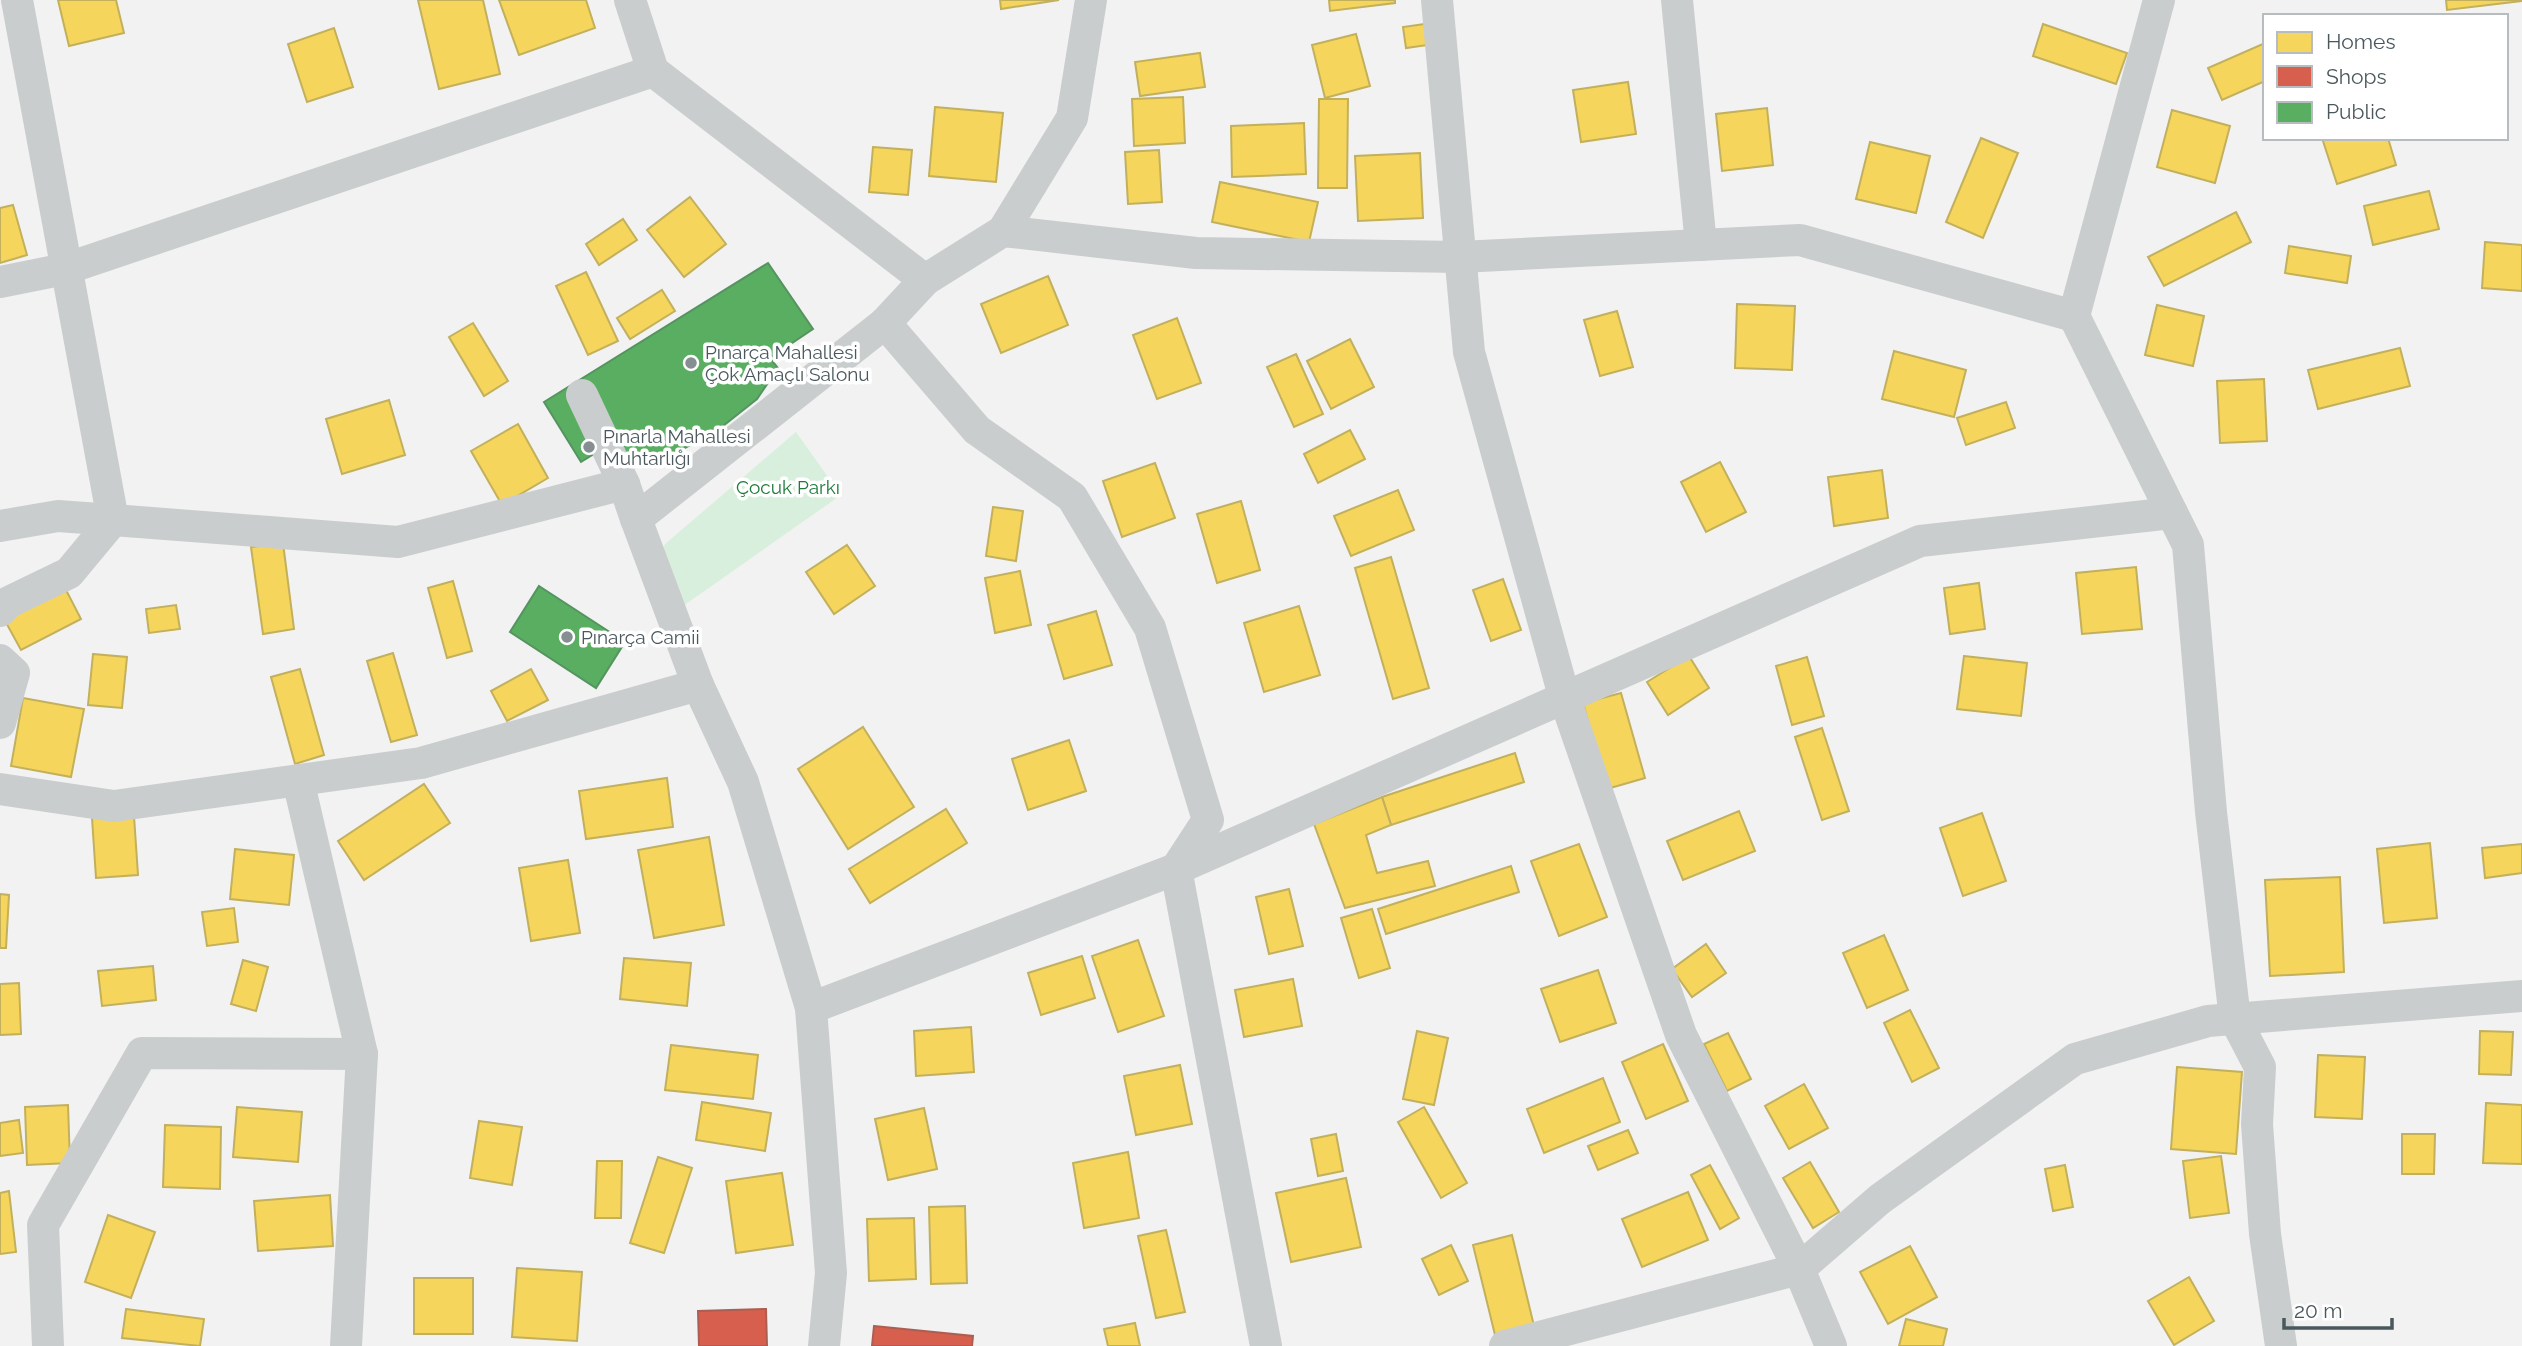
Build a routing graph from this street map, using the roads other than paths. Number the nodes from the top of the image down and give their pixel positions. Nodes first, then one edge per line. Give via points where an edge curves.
1 (17, 0) edge
2 (630, 0) edge
3 (1091, 0) edge
4 (1437, 0) edge
5 (1677, 0) edge
6 (2159, 0) edge
7 (653, 72) junction
8 (1003, 231) junction
9 (1701, 245) junction
10 (1460, 257) junction
11 (65, 269) junction
12 (925, 279) junction
13 (0, 282) edge
14 (2074, 316) junction
15 (886, 323) junction
16 (582, 394) dead end
17 (624, 484) junction
18 (2172, 513) junction
19 (636, 519) junction
20 (113, 520) junction
21 (0, 526) edge
22 (0, 611) edge
23 (0, 660) edge
24 (698, 685) junction
25 (1564, 696) junction
26 (0, 723) edge
27 (298, 780) junction
28 (0, 789) edge
29 (1176, 869) junction
30 (2522, 996) edge
31 (811, 1008) junction
32 (2235, 1018) junction
33 (362, 1054) junction
34 (1799, 1269) junction
35 (48, 1346) edge
36 (346, 1346) edge
37 (824, 1346) edge
38 (1265, 1346) edge
39 (1505, 1346) edge
40 (1831, 1346) edge
41 (2281, 1346) edge

1 - 11 street
2 - 7 street
3 - 8 street via 1072,118
4 - 10 street
5 - 9 street
6 - 14 street
7 - 11 street
7 - 12 street
8 - 10 street via 1196,253
8 - 12 street
9 - 10 street
9 - 14 street via 1800,240
10 - 25 street via 1469,352
11 - 13 street
11 - 20 street
12 - 15 street
14 - 18 street
15 - 19 street
15 - 29 street via 977,430 1072,497 1150,628 1208,820
16 - 17 street
17 - 19 street
17 - 20 street via 398,541
18 - 25 street via 1920,541
18 - 32 street via 2188,545 2211,812
19 - 24 street
20 - 21 street via 58,516
20 - 22 street via 69,573 9,601
23 - 26 street via 14,673
24 - 27 street via 421,763
24 - 31 street via 743,782
25 - 29 street
25 - 34 street via 1681,1035
27 - 28 street via 114,806
27 - 33 street
29 - 31 street
29 - 38 street
30 - 32 street
31 - 37 street via 831,1273
32 - 34 street via 2208,1020 2075,1059 1880,1199
32 - 41 street via 2260,1067 2257,1124 2263,1207
33 - 35 street via 142,1053 43,1225
33 - 36 street
34 - 39 street
34 - 40 street

